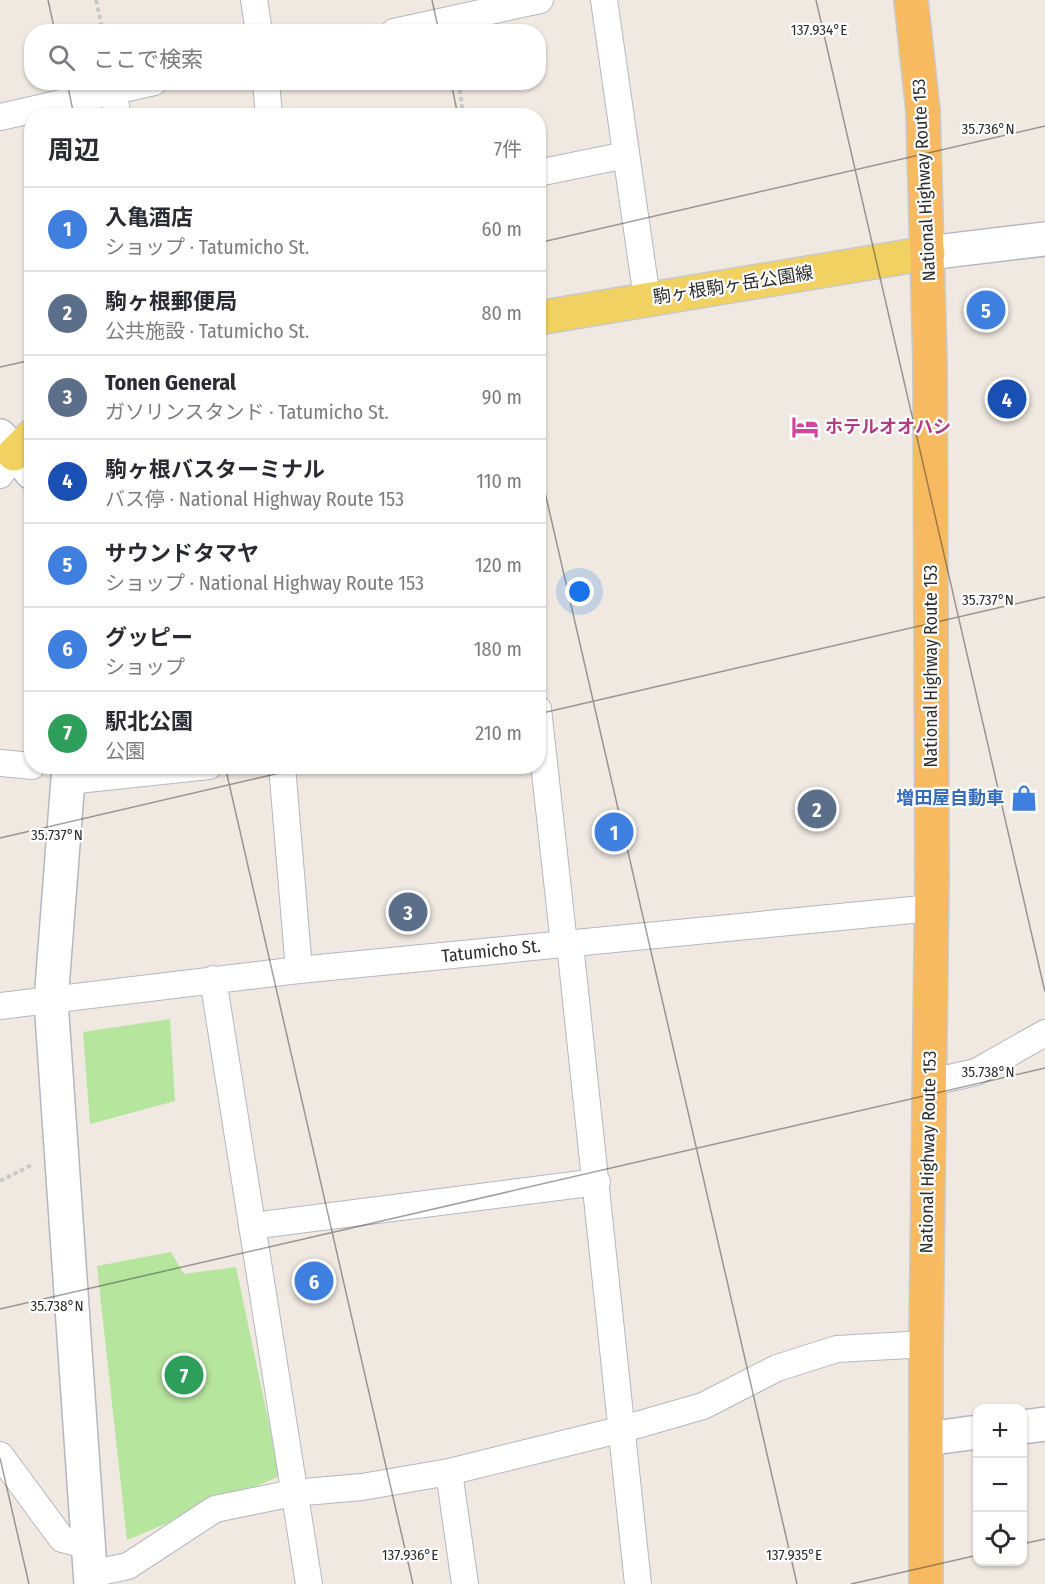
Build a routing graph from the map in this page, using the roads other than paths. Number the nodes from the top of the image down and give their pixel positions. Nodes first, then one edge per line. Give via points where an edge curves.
1 (254, 0) edge
2 (540, 0) edge
3 (604, 0) edge
4 (911, 0) edge
5 (258, 24) edge
6 (430, 24) edge
7 (140, 90) edge
8 (267, 90) edge
9 (115, 104) edge
10 (80, 108) edge
11 (268, 108) edge
12 (24, 114) edge
13 (0, 117) edge
14 (626, 155) junction
15 (546, 171) edge
16 (1045, 239) edge
17 (928, 253) junction
18 (647, 299) junction
19 (546, 317) edge
20 (0, 764) edge
21 (24, 766) edge
22 (61, 774) edge
23 (283, 774) edge
24 (546, 774) edge
25 (932, 908) junction
26 (567, 944) junction
27 (299, 970) junction
28 (213, 979) junction
29 (51, 1001) junction
30 (0, 1006) edge
31 (1045, 1033) edge
32 (928, 1083) junction
33 (597, 1182) junction
34 (252, 1226) junction
35 (926, 1344) junction
36 (1045, 1424) edge
37 (1027, 1426) edge
38 (623, 1429) junction
39 (973, 1433) edge
40 (926, 1438) junction
41 (0, 1455) edge
42 (449, 1472) junction
43 (293, 1493) junction
44 (90, 1568) edge
45 (309, 1584) edge
46 (465, 1584) edge
47 (639, 1584) edge
48 (926, 1584) edge

1 - 5 street
2 - 6 street
3 - 14 street
4 - 17 highway, National Highway Route 153 via 923,111
7 - 9 street
8 - 11 street
9 - 10 street
12 - 13 street
14 - 15 street
14 - 18 street
16 - 17 street
17 - 18 main road, 駒ヶ根駒ヶ岳公園線
17 - 25 highway, National Highway Route 153
18 - 19 main road, 駒ヶ根駒ヶ岳公園線
20 - 21 street
22 - 29 street
23 - 27 street
24 - 26 street
25 - 26 street, Tatumicho St.
25 - 32 highway, National Highway Route 153
26 - 27 street, Tatumicho St.
26 - 33 street
27 - 28 street, Tatumicho St.
28 - 29 street, Tatumicho St.
28 - 34 street
29 - 30 street, Tatumicho St.
29 - 44 street
31 - 32 street via 976,1072
32 - 35 highway, National Highway Route 153
33 - 34 street
33 - 38 street
34 - 43 street
35 - 38 street via 837,1349 777,1368 702,1406
35 - 40 highway, National Highway Route 153
36 - 37 street
38 - 42 street
38 - 47 street
39 - 40 street
40 - 48 highway, National Highway Route 153
41 - 44 street via 62,1539
42 - 43 street via 362,1487
42 - 46 street
43 - 44 street via 215,1509 128,1566
43 - 45 street

